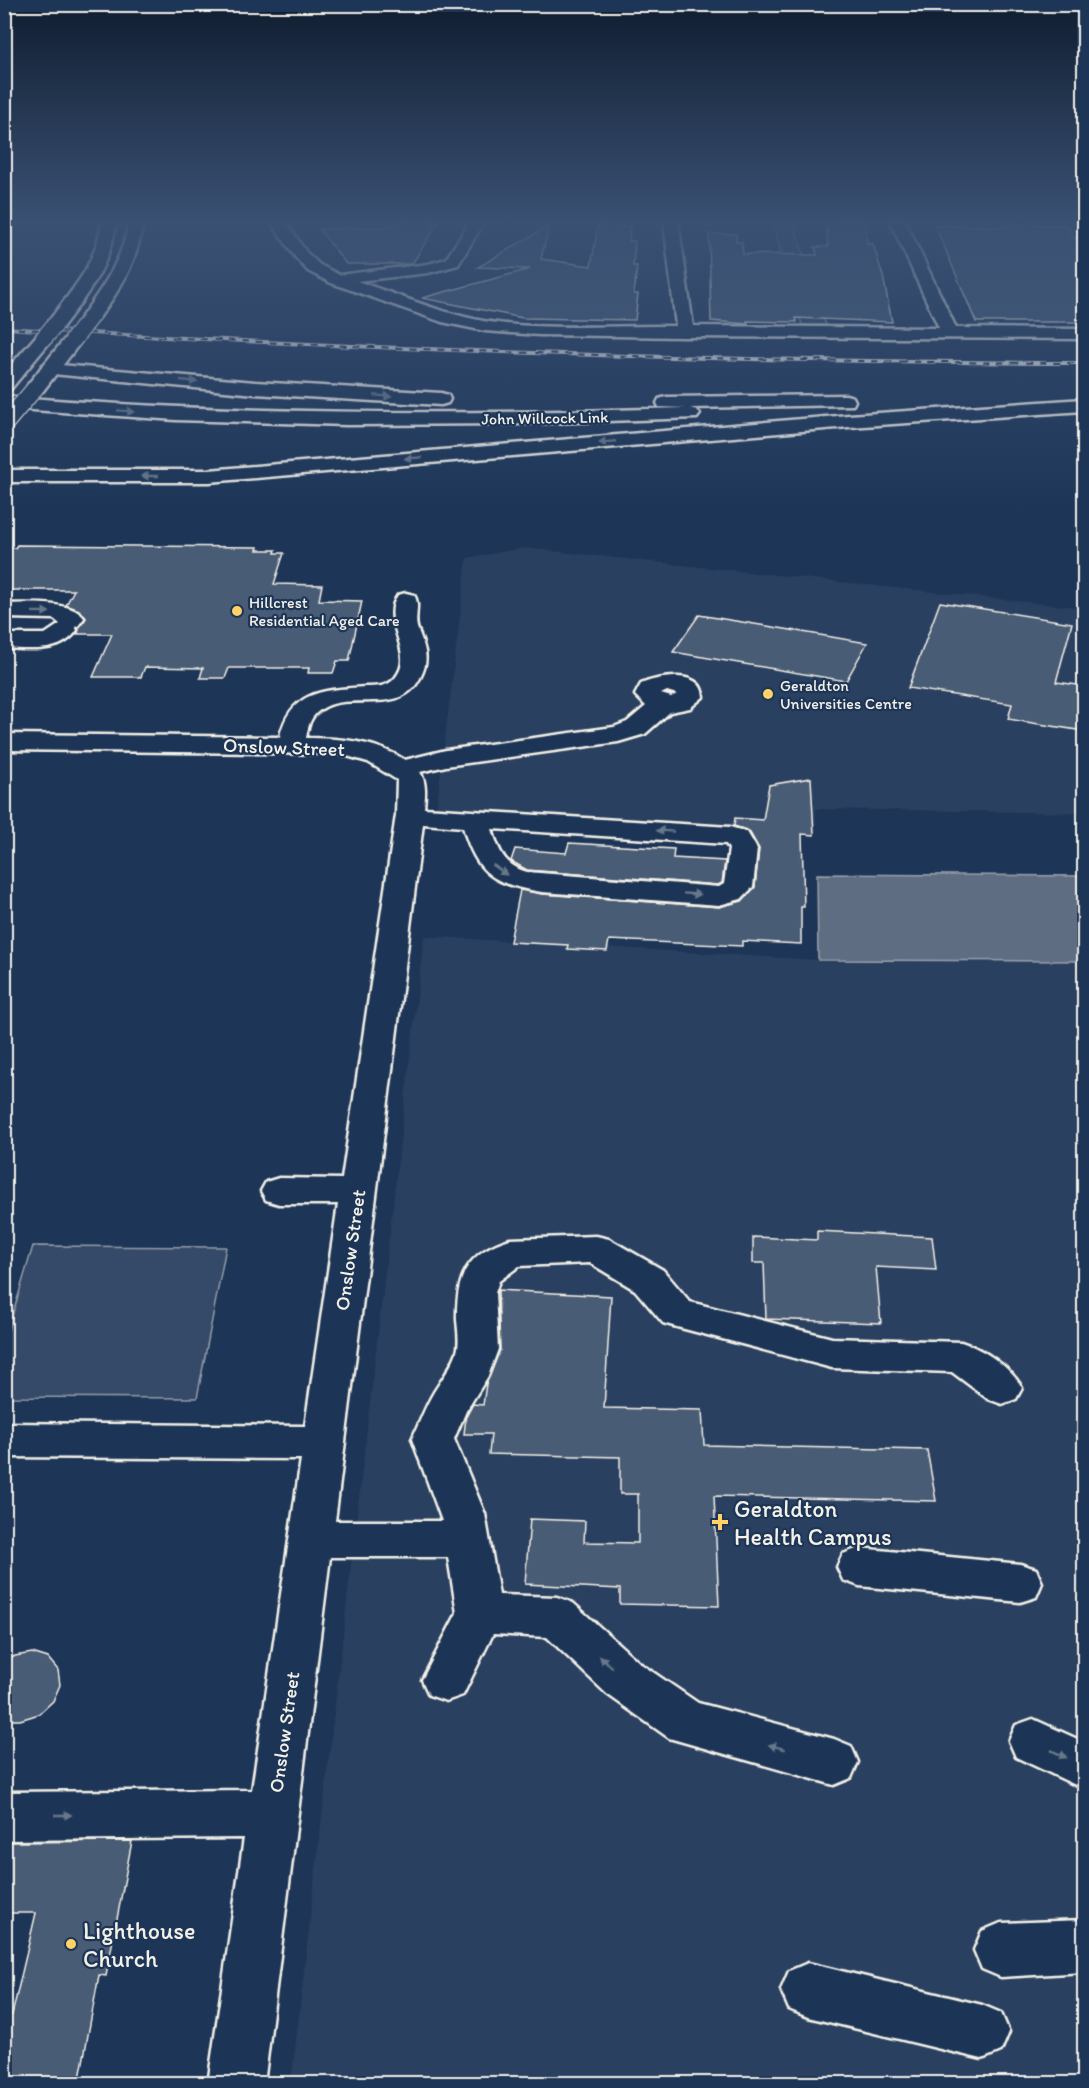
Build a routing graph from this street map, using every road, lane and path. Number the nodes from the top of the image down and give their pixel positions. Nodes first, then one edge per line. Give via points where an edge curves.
1 (59, 318) edge
2 (89, 318) edge
3 (450, 318) edge
4 (684, 318) edge
5 (943, 318) edge
6 (686, 332) junction
7 (950, 333) junction
8 (1084, 334) edge
9 (76, 336) junction
10 (11, 360) edge
11 (49, 369) junction
12 (131, 375) junction
13 (5, 384) edge
14 (1084, 392) edge
15 (1006, 396) junction
16 (910, 399) dead end
17 (455, 400) dead end
18 (498, 400) dead end
19 (862, 400) dead end
20 (4, 402) edge
21 (1084, 405) edge
22 (4, 416) edge
23 (4, 424) edge
24 (4, 476) edge
25 (49, 477) junction
26 (4, 482) edge
27 (406, 600) dead end
28 (4, 611) edge
29 (4, 641) edge
30 (664, 704) dead end
31 (4, 742) edge
32 (55, 742) junction
33 (292, 745) junction
34 (4, 764) edge
35 (401, 769) junction
36 (410, 815) junction
37 (476, 819) junction
38 (279, 1191) dead end
39 (358, 1192) junction
40 (1002, 1388) dead end
41 (4, 1440) edge
42 (324, 1443) junction
43 (310, 1539) junction
44 (469, 1539) junction
45 (859, 1567) dead end
46 (1020, 1583) dead end
47 (480, 1614) junction
48 (446, 1680) dead end
49 (1033, 1741) dead end
50 (834, 1762) dead end
51 (1084, 1766) edge
52 (273, 1814) junction
53 (4, 1816) edge
54 (1084, 1946) edge
55 (1001, 1950) dead end
56 (808, 1990) dead end
57 (982, 2032) dead end
58 (236, 2084) edge

1 - 10 main road via 46,336
2 - 9 main road
3 - 6 main road via 539,330
4 - 6 main road
5 - 7 main road
6 - 7 main road
7 - 8 main road
9 - 11 main road
9 - 12 main road via 92,366
10 - 11 main road
10 - 13 main road
11 - 12 main road
11 - 23 main road, bridge
12 -> 17 main road via 255,388
14 - 15 main road, John Willcock Link
15 - 16 main road
20 -> 15 main road, John Willcock Link via 205,416 433,420 723,412
18 - 19 main road
21 - 22 main road, John Willcock Link via 418,432 139,427
21 -> 25 main road via 849,421 209,476
24 - 25 main road
25 - 26 main road
27 - 33 main road via 405,630 414,648 405,686 391,693 321,699 298,717
28 -> 29 main road via 57,612 72,618 63,634 48,641
30 - 35 main road via 636,728 618,734 446,758
31 - 32 main road, Onslow Street
32 - 33 main road, Onslow Street
32 - 34 main road
33 - 35 main road, Onslow Street via 340,746 374,753
35 - 36 main road, Onslow Street via 410,777
36 - 37 main road
36 - 39 main road, Onslow Street
37 -> 37 main road via 483,847 494,867 514,878 719,896 738,887 743,849 737,838 730,836
38 - 39 main road
39 - 42 main road, Onslow Street
40 - 44 main road via 961,1357 832,1353 677,1313 649,1280 596,1250 510,1253 482,1274 476,1293 478,1349 468,1376 448,1404 433,1439
41 - 42 main road
42 - 43 main road, Onslow Street
43 - 44 main road
43 - 52 main road, Onslow Street
44 - 47 main road
45 - 46 main road
47 - 48 main road
50 -> 47 main road via 686,1722 624,1678 557,1617
49 -> 51 main road
53 -> 52 main road
52 - 58 main road, Onslow Street
54 - 55 main road
56 - 57 main road

